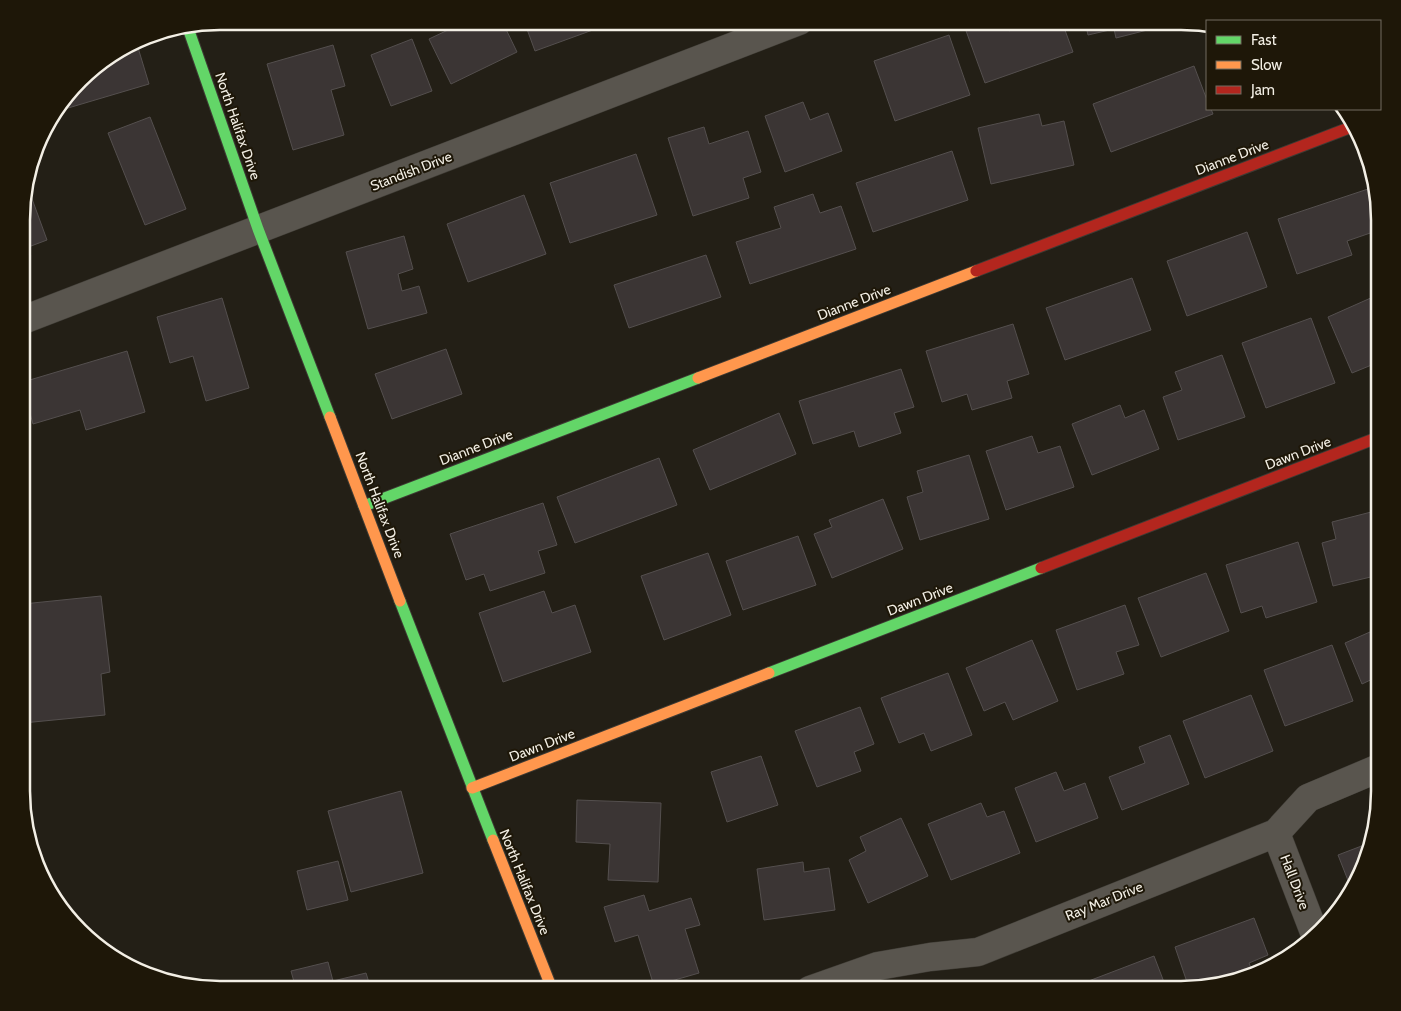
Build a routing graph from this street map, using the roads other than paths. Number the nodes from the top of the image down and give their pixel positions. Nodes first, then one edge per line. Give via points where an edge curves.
1 (778, 30) edge
2 (190, 33) edge
3 (1348, 128) edge
4 (258, 230) junction
5 (30, 317) edge
6 (1371, 440) edge
7 (364, 506) junction
8 (1371, 771) edge
9 (472, 788) junction
10 (1276, 832) junction
11 (1312, 928) edge
12 (548, 981) edge
13 (836, 981) edge

1 - 4 street, Standish Drive
2 - 4 street, North Halifax Drive
3 - 7 street, Dianne Drive
4 - 5 street, Standish Drive
4 - 7 street, North Halifax Drive
6 - 9 street, Dawn Drive
7 - 9 street, North Halifax Drive
8 - 10 street, Ray Mar Drive via 1308,798
9 - 12 street, North Halifax Drive
10 - 11 street, Hall Drive
10 - 13 street, Ray Mar Drive via 978,952 878,966

